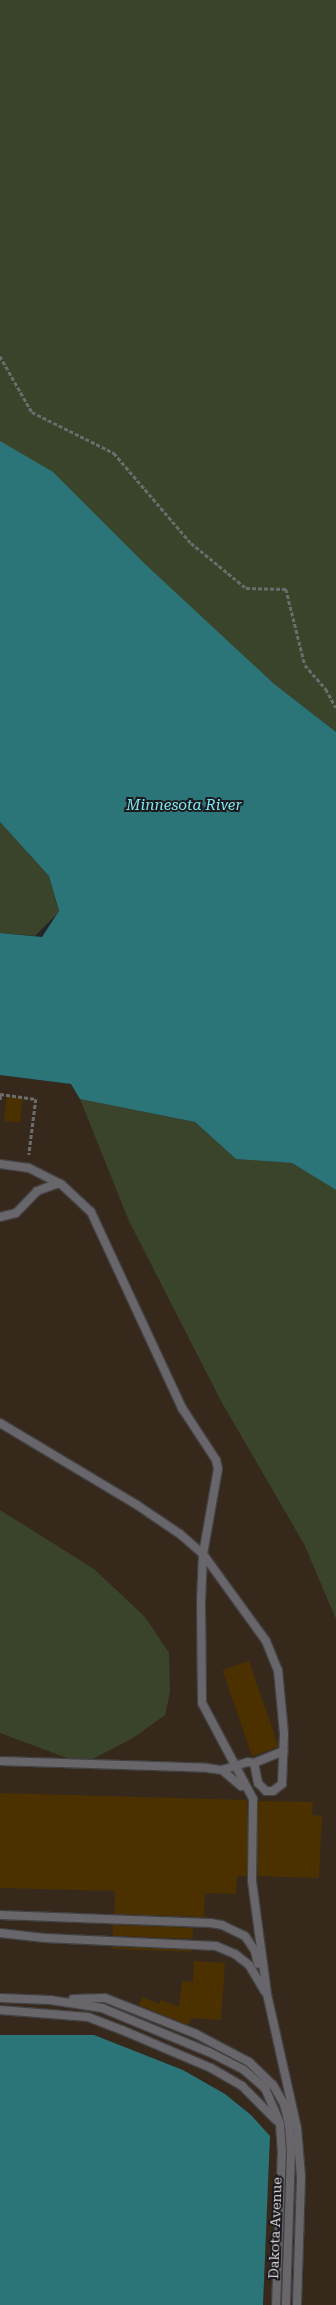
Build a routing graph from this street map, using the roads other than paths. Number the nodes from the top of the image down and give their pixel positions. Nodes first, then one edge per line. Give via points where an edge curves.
1 (0, 1164) edge
2 (59, 1183) junction
3 (0, 1217) edge
4 (0, 1423) edge
5 (203, 1554) junction
6 (284, 1751) junction
7 (0, 1761) edge
8 (254, 1763) junction
9 (234, 1767) junction
10 (222, 1770) junction
11 (253, 1799) junction
12 (0, 1915) edge
13 (0, 1933) edge
14 (267, 1994) junction
15 (0, 1998) edge
16 (49, 2000) junction
17 (0, 2010) edge
18 (280, 2124) junction
19 (276, 2305) edge
20 (286, 2305) edge
21 (297, 2305) edge

1 - 2 lane via 29,1168
2 - 3 lane via 37,1191 16,1213
2 - 5 lane via 91,1212 179,1401 216,1460 218,1469
4 - 5 lane via 137,1505 180,1534
5 - 6 lane via 266,1641 278,1670
5 - 9 lane via 202,1703
6 - 8 lane
6 - 8 lane via 282,1784 273,1791 266,1791 258,1783
7 - 10 lane
8 - 9 lane via 248,1762
9 - 10 lane
9 - 11 lane
10 - 11 lane
11 - 14 lane via 252,1881
12 - 14 lane via 222,1925 245,1936 255,1951
13 - 14 lane via 45,1938 216,1946 235,1954 249,1965
14 - 21 lane via 297,2128 301,2177
15 - 16 lane
16 - 18 lane via 102,2008 195,2046 244,2070 265,2088
16 - 20 lane, Dakota Avenue via 105,1998 196,2034 249,2062 273,2084 284,2104 289,2124 291,2152
17 - 18 lane via 88,2017 136,2036 211,2068 236,2083 265,2107
18 - 19 lane via 282,2151

